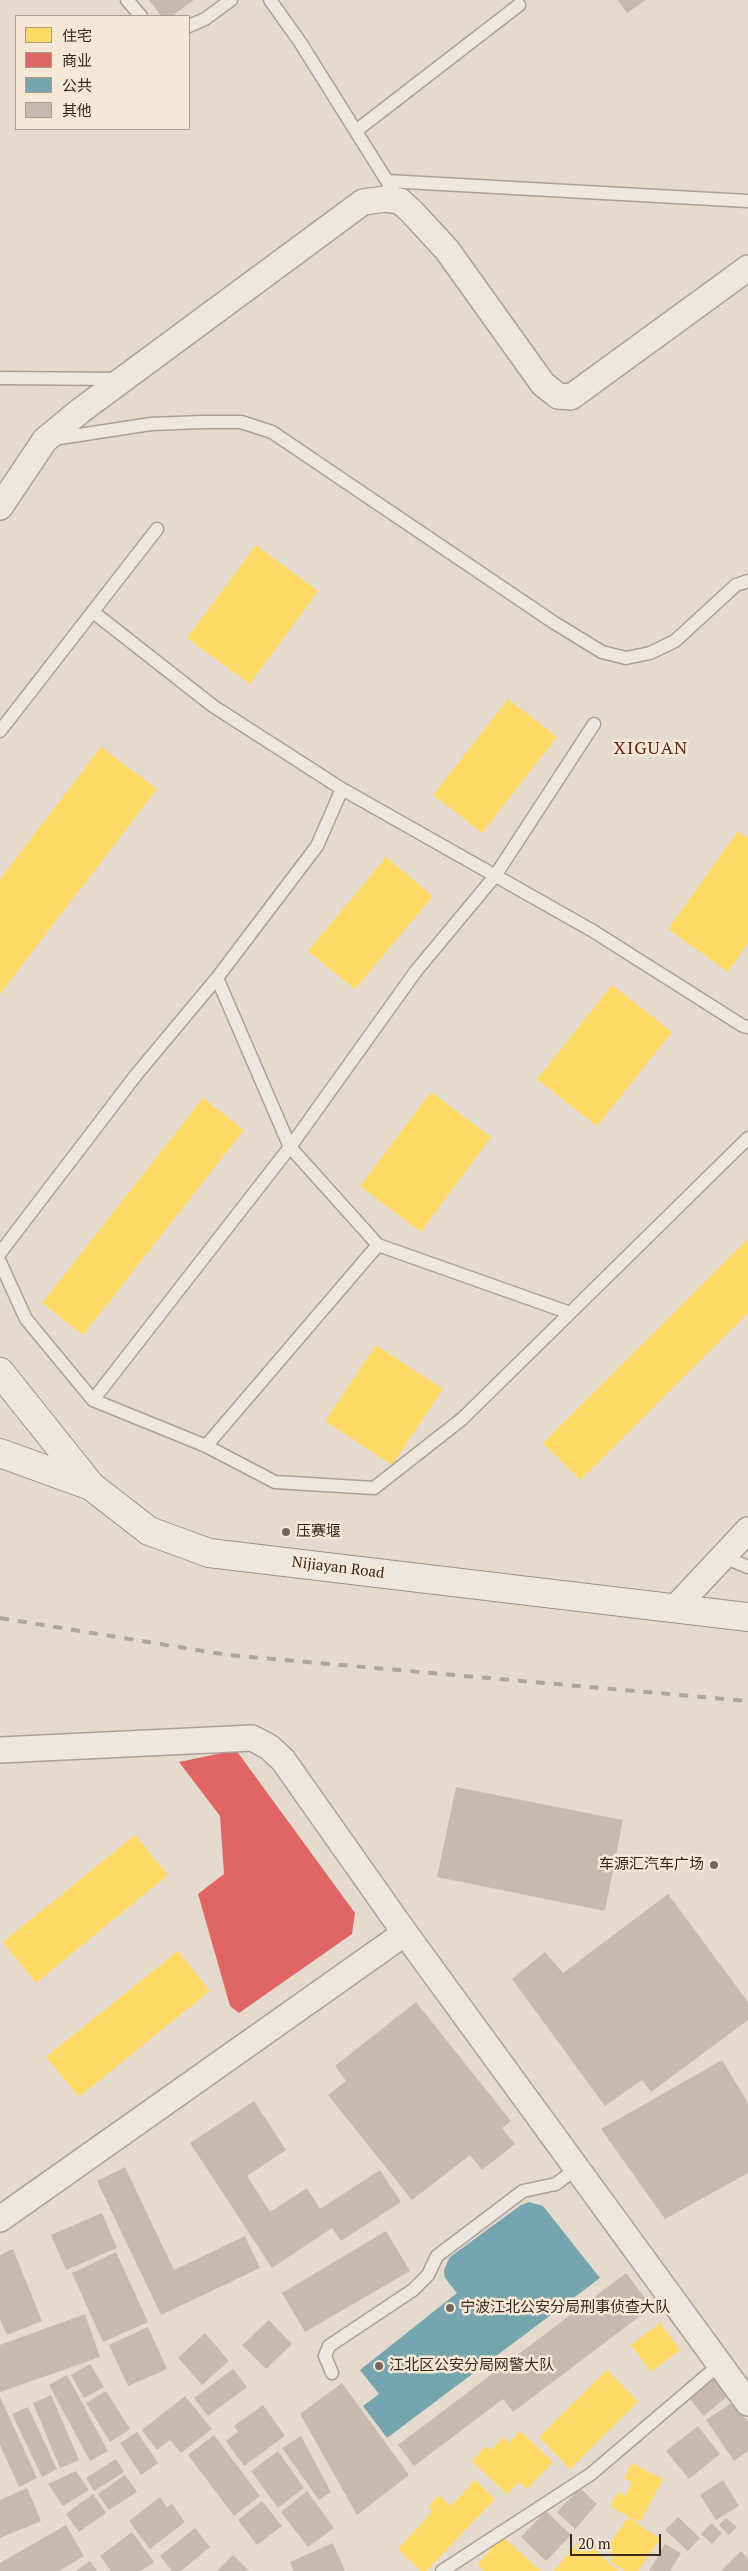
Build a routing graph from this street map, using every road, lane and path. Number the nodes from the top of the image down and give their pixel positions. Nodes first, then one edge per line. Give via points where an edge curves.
1 (127, 0) edge
2 (231, 0) edge
3 (270, 0) edge
4 (519, 5) dead end
5 (140, 15) edge
6 (190, 26) edge
7 (356, 130) junction
8 (393, 191) junction
9 (748, 201) edge
10 (748, 268) edge
11 (0, 378) edge
12 (123, 379) junction
13 (46, 440) junction
14 (0, 507) edge
15 (157, 529) dead end
16 (748, 581) edge
17 (92, 612) junction
18 (594, 724) dead end
19 (0, 731) edge
20 (342, 789) junction
21 (495, 876) junction
22 (217, 978) junction
23 (748, 1027) edge
24 (748, 1138) edge
25 (290, 1147) junction
26 (378, 1245) junction
27 (0, 1253) edge
28 (0, 1262) edge
29 (570, 1313) junction
30 (0, 1372) edge
31 (93, 1400) junction
32 (206, 1446) junction
33 (0, 1454) edge
34 (91, 1486) junction
35 (748, 1530) edge
36 (723, 1557) junction
37 (748, 1568) edge
38 (675, 1608) junction
39 (748, 1617) edge
40 (0, 1750) edge
41 (405, 1933) junction
42 (578, 2168) junction
43 (0, 2219) edge
44 (719, 2365) junction
45 (332, 2372) dead end
46 (748, 2403) edge
47 (442, 2571) edge

1 - 5 lane
2 - 6 lane
3 - 7 lane
4 - 7 lane
7 - 8 lane
8 - 9 lane
8 - 10 street via 447,250 524,360 543,384 558,396 571,397
8 - 12 street via 385,198 363,202
11 - 12 lane
12 - 13 street
13 - 14 street
13 - 16 lane via 151,424 202,422 241,422 272,432 553,622 602,652 626,658 650,653 675,641 736,585
15 - 17 lane
17 - 19 lane
17 - 20 lane via 213,706
18 - 21 lane
20 - 21 lane
20 - 22 lane via 317,846
21 - 23 lane via 593,931
21 - 25 lane via 416,971
22 - 25 lane
22 - 27 lane via 136,1075
24 - 29 lane
25 - 26 lane
25 - 31 lane
26 - 29 lane
26 - 32 lane
28 - 31 lane via 26,1319
29 - 32 lane via 462,1419 374,1488 275,1482
30 - 34 main road, Nijiayan Road
31 - 32 lane
33 - 34 main road
34 - 38 main road, Nijiayan Road via 149,1531 209,1553
35 - 36 street
36 - 37 lane
36 - 38 street
38 - 39 main road, Nijiayan Road
40 - 41 street via 252,1738 283,1760
41 - 42 street
41 - 43 street
42 - 44 street
42 - 45 lane via 556,2184 523,2191 437,2256 428,2274 413,2290 329,2346 326,2356
44 - 46 street
44 - 47 lane via 591,2474

